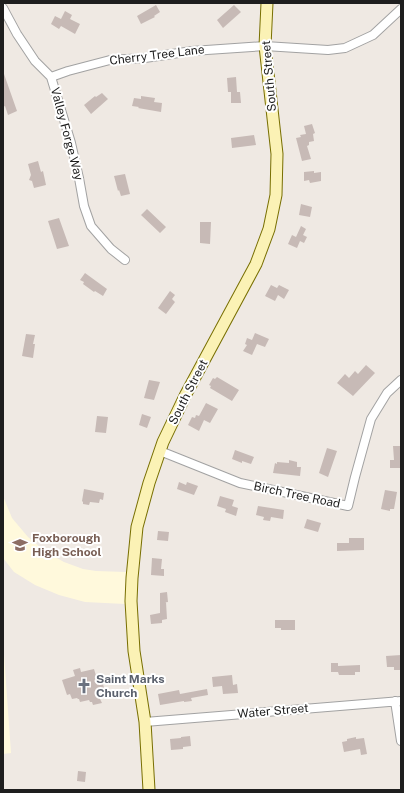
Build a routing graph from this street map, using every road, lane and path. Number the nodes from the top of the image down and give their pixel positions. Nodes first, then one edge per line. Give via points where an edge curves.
1 (267, 3) edge
2 (3, 8) edge
3 (401, 9) edge
4 (265, 46) junction
5 (51, 77) junction
6 (125, 260) dead end
7 (401, 380) edge
8 (160, 450) junction
9 (398, 701) edge
10 (145, 722) junction
11 (401, 741) edge
12 (149, 790) edge

1 - 4 main road, South Street
2 - 5 street, Valley Forge Way via 35,61
3 - 4 street, Cherry Tree Lane via 373,35 345,48 328,50
4 - 5 street, Cherry Tree Lane via 110,60
4 - 8 main road, South Street via 277,154 276,195 269,229 256,264 186,394
5 - 6 street, Valley Forge Way via 71,143 84,206 91,226 111,249
7 - 8 street, Birch Tree Road via 388,393 371,419 348,506 240,483
8 - 10 main road, South Street via 148,483 137,527 132,578 134,651
9 - 10 street, Water Street
9 - 11 street
10 - 12 main road, South Street

